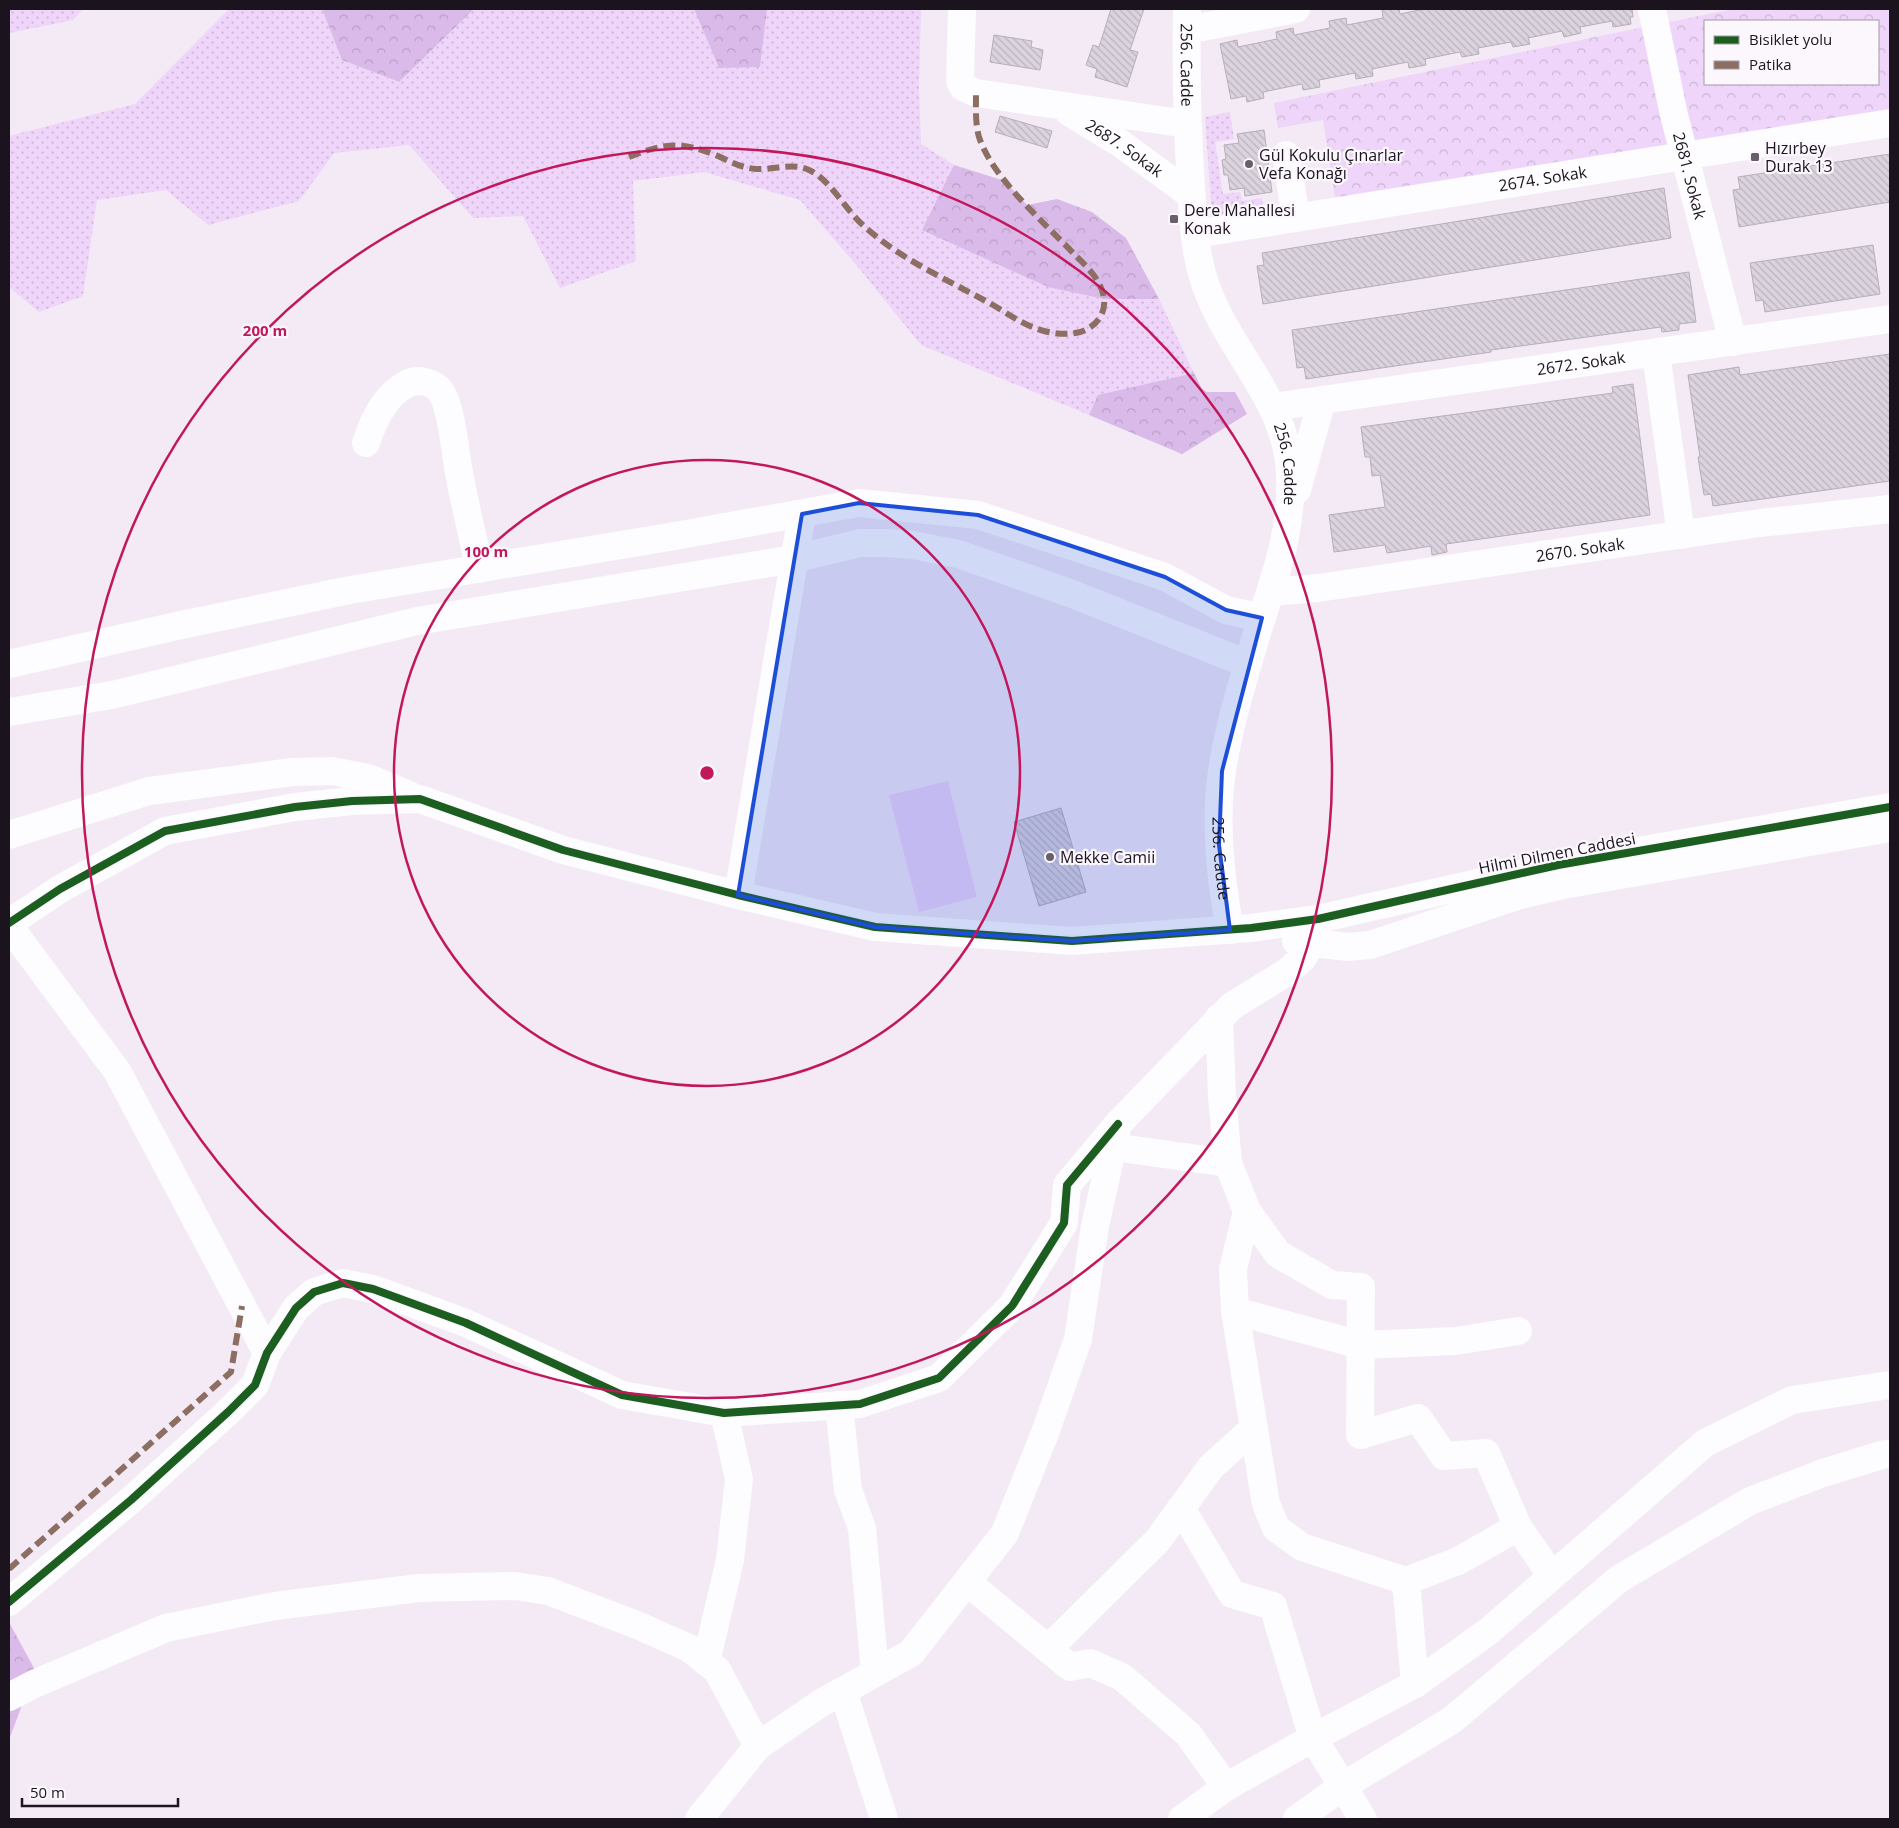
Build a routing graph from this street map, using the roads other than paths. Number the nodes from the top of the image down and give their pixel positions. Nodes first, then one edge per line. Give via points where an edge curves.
1 (962, 9) edge
2 (1296, 9) edge
3 (1652, 9) edge
4 (1187, 19) edge
5 (1056, 105) junction
6 (1890, 123) edge
7 (1187, 124) junction
8 (1286, 155) dead end
9 (1684, 156) junction
10 (1191, 195) junction
11 (1296, 218) junction
12 (1195, 234) junction
13 (1890, 320) edge
14 (1732, 342) junction
15 (1656, 353) junction
16 (1322, 400) junction
17 (1273, 407) junction
18 (366, 443) dead end
19 (1890, 509) edge
20 (802, 514) junction
21 (1289, 520) junction
22 (1681, 535) junction
23 (794, 560) junction
24 (480, 569) junction
25 (1271, 592) junction
26 (1262, 618) junction
27 (9, 664) edge
28 (1248, 664) junction
29 (9, 712) edge
30 (420, 799) junction
31 (1890, 807) edge
32 (1890, 828) edge
33 (9, 835) edge
34 (1517, 885) junction
35 (738, 895) junction
36 (9, 925) edge
37 (1230, 930) junction
38 (1315, 931) junction
39 (1219, 1018) junction
40 (1116, 1135) junction
41 (1228, 1163) junction
42 (1247, 1211) junction
43 (1235, 1311) junction
44 (1518, 1332) dead end
45 (1361, 1345) junction
46 (267, 1353) junction
47 (1890, 1385) edge
48 (839, 1405) junction
49 (724, 1413) junction
50 (1254, 1429) junction
51 (1890, 1454) edge
52 (1181, 1508) junction
53 (1518, 1527) junction
54 (1552, 1576) junction
55 (1406, 1581) junction
56 (967, 1582) junction
57 (9, 1602) edge
58 (1048, 1649) junction
59 (706, 1662) junction
60 (875, 1673) junction
61 (1415, 1684) junction
62 (843, 1691) junction
63 (9, 1697) edge
64 (1313, 1738) junction
65 (758, 1746) junction
66 (1343, 1786) junction
67 (1226, 1787) junction
68 (699, 1819) edge
69 (884, 1819) edge
70 (1182, 1819) edge
71 (1297, 1819) edge
72 (1363, 1819) edge

1 - 5 street, 2687. Sokak via 960,81 963,87 976,93
2 - 4 street
3 - 9 street, 2681. Sokak
4 - 7 street, 256. Cadde
5 - 7 street, 2687. Sokak
5 - 10 street, 2687. Sokak via 1120,143
6 - 9 street, 2674. Sokak
7 - 10 street, 256. Cadde
8 - 11 street
9 - 11 street, 2674. Sokak
9 - 14 street, 2681. Sokak
10 - 12 street, 256. Cadde
11 - 12 street, 2674. Sokak
12 - 17 street, 256. Cadde via 1208,294
13 - 14 street, 2672. Sokak
14 - 15 street, 2672. Sokak
15 - 16 street, 2672. Sokak
15 - 22 street
16 - 17 street, 2672. Sokak
16 - 21 street
17 - 21 street, 256. Cadde via 1288,450
18 - 24 street via 379,412 406,384 428,382 441,392
19 - 22 street, 2670. Sokak via 1803,517
20 - 23 street
20 - 24 street
20 - 26 street via 858,504 978,515 1165,577 1226,610
21 - 25 street, 256. Cadde
22 - 25 street, 2670. Sokak
23 - 28 street via 860,543 936,548 1070,592
23 - 29 street via 417,621 112,695
23 - 35 street
24 - 27 street via 350,590
25 - 26 street, 256. Cadde
26 - 28 street, 256. Cadde
28 - 37 street, 256. Cadde via 1227,745 1219,801 1221,871
30 - 33 street, Hilmi Dilmen Caddesi via 368,778 332,772 292,772 149,792
30 - 35 street, Hilmi Dilmen Caddesi via 563,850
30 - 36 street via 295,807 165,831 60,889
31 - 34 street, Hilmi Dilmen Caddesi
32 - 34 street, Hilmi Dilmen Caddesi via 1563,885
34 - 38 street, Hilmi Dilmen Caddesi via 1358,911
35 - 37 street, Hilmi Dilmen Caddesi via 875,926 1072,941
36 - 46 street via 117,1071
37 - 38 street, Hilmi Dilmen Caddesi
38 - 39 street via 1302,959
39 - 40 street
39 - 41 street
40 - 41 street
40 - 48 street via 1067,1184 1064,1223 1012,1306 939,1378 860,1404
40 - 56 street via 1096,1226 1078,1339 1005,1534
41 - 42 street
42 - 43 street via 1233,1269
42 - 45 street via 1278,1254 1332,1285 1361,1287
43 - 45 street
43 - 50 street
44 - 45 street via 1456,1341
45 - 53 street via 1360,1435 1418,1418 1444,1456 1486,1453
46 - 49 street via 296,1308 314,1292 343,1283 373,1288 466,1323 622,1395
46 - 57 street via 254,1385 228,1412 131,1500
47 - 54 street via 1792,1400 1705,1443
48 - 49 street
48 - 60 street via 848,1490 862,1528
49 - 59 street via 739,1479 730,1560
50 - 52 street via 1211,1467
50 - 55 street via 1266,1504 1276,1528 1302,1547
51 - 66 street via 1823,1473 1750,1501 1619,1579 1452,1720
52 - 58 street via 1158,1540
52 - 64 street via 1232,1594 1273,1606
53 - 54 street
53 - 55 street via 1458,1561
54 - 61 street via 1489,1631
55 - 61 street
56 - 58 street
56 - 60 street via 911,1653
58 - 67 street via 1070,1667 1090,1663 1122,1677 1188,1734
59 - 63 street via 689,1648 548,1591 515,1586 419,1588 275,1606 166,1628
59 - 65 street via 717,1670
60 - 62 street
61 - 64 street
62 - 65 street
62 - 69 street
64 - 66 street
64 - 67 street
65 - 68 street
66 - 71 street
66 - 72 street
67 - 70 street

